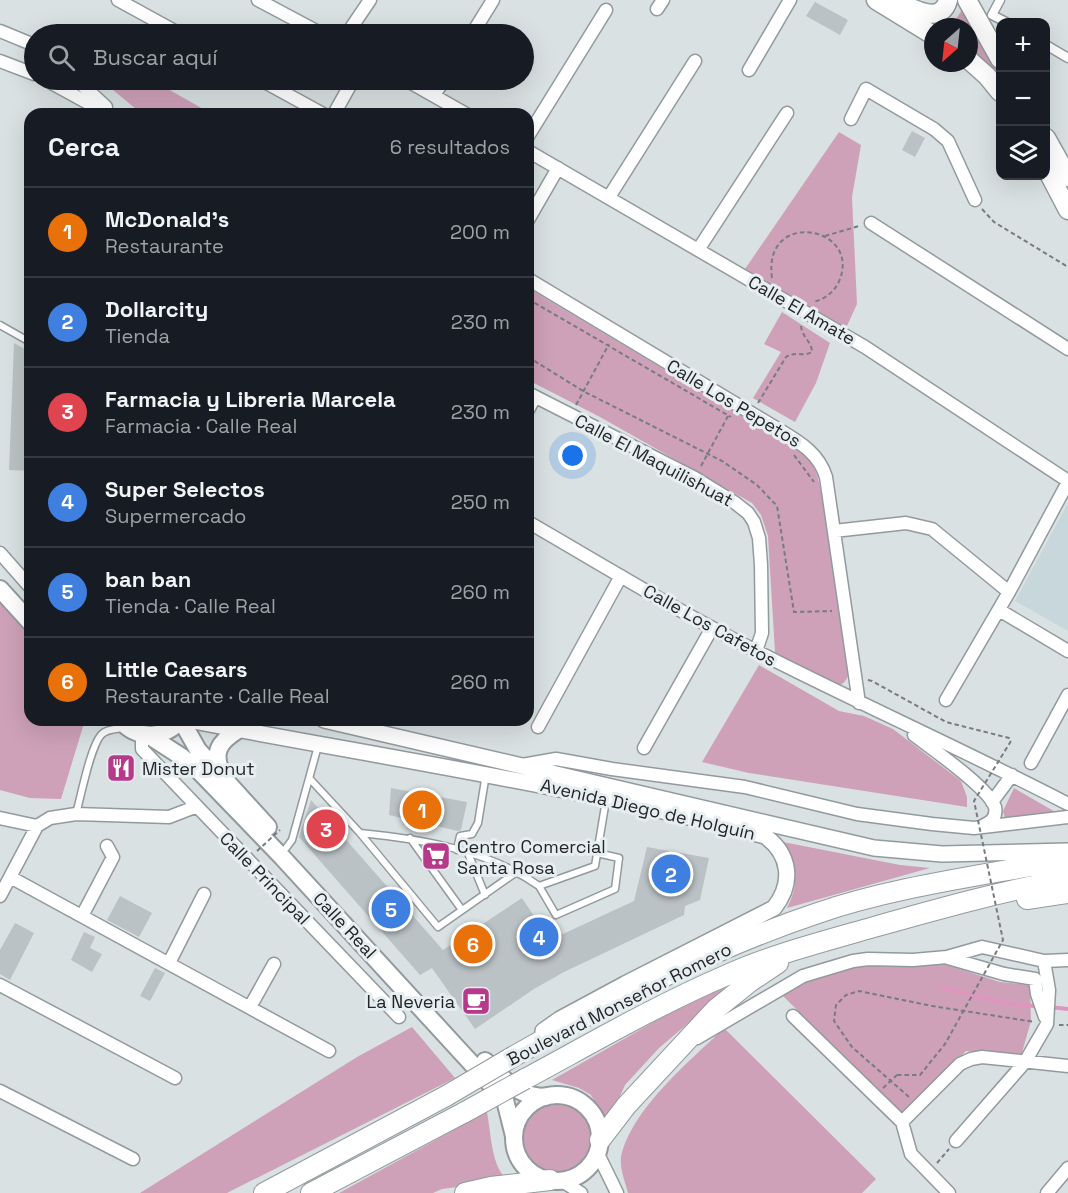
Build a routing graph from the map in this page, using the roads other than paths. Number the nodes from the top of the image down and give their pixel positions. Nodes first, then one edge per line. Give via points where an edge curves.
1 (118, 0) edge
2 (258, 0) edge
3 (370, 0) edge
4 (493, 0) edge
5 (790, 0) edge
6 (876, 0) edge
7 (894, 0) edge
8 (948, 0) edge
9 (967, 0) edge
10 (1000, 0) edge
11 (606, 10) dead end
12 (998, 18) edge
13 (162, 24) edge
14 (303, 24) edge
15 (354, 24) edge
16 (478, 24) edge
17 (924, 29) edge
18 (0, 31) edge
19 (24, 41) edge
20 (1050, 47) edge
21 (996, 52) edge
22 (1068, 58) edge
23 (0, 61) edge
24 (695, 61) dead end
25 (978, 69) edge
26 (24, 70) edge
27 (749, 70) dead end
28 (996, 88) edge
29 (64, 90) edge
30 (88, 90) edge
31 (279, 90) edge
32 (347, 90) edge
33 (425, 90) edge
34 (437, 90) edge
35 (434, 95) junction
36 (97, 108) edge
37 (107, 108) edge
38 (312, 108) edge
39 (337, 108) edge
40 (456, 108) edge
41 (787, 113) dead end
42 (851, 119) dead end
43 (534, 126) edge
44 (1050, 145) edge
45 (534, 154) edge
46 (558, 168) junction
47 (1050, 176) edge
48 (1068, 177) edge
49 (609, 197) junction
50 (975, 200) road end
51 (534, 210) edge
52 (1068, 210) edge
53 (870, 223) road end
54 (698, 250) junction
55 (534, 283) edge
56 (0, 325) edge
57 (24, 339) edge
58 (1068, 349) edge
59 (534, 396) edge
60 (1068, 482) edge
61 (534, 529) edge
62 (834, 531) junction
63 (0, 553) edge
64 (621, 576) junction
65 (24, 580) edge
66 (0, 589) edge
67 (1009, 592) junction
68 (999, 610) junction
69 (24, 615) edge
70 (712, 628) junction
71 (756, 651) junction
72 (1068, 651) edge
73 (1068, 695) edge
74 (946, 700) dead end
75 (859, 703) junction
76 (897, 720) junction
77 (174, 726) edge
78 (184, 726) edge
79 (218, 726) edge
80 (352, 726) edge
81 (363, 726) edge
82 (538, 728) dead end
83 (134, 729) edge
84 (238, 730) junction
85 (385, 733) junction
86 (318, 745) junction
87 (644, 748) dead end
88 (1031, 763) dead end
89 (518, 765) junction
90 (486, 774) junction
91 (1012, 776) junction
92 (310, 779) junction
93 (225, 780) junction
94 (606, 797) junction
95 (992, 802) junction
96 (1068, 804) edge
97 (195, 807) junction
98 (76, 814) junction
99 (1068, 817) edge
100 (0, 818) edge
101 (37, 826) junction
102 (974, 828) junction
103 (360, 833) junction
104 (410, 838) junction
105 (107, 846) dead end
106 (286, 848) junction
107 (457, 850) junction
108 (1068, 850) edge
109 (468, 853) junction
110 (597, 853) junction
111 (1068, 859) edge
112 (518, 871) junction
113 (10, 877) junction
114 (1068, 879) edge
115 (539, 886) junction
116 (1068, 893) edge
117 (204, 894) dead end
118 (485, 895) junction
119 (0, 896) edge
120 (462, 910) junction
121 (82, 916) junction
122 (912, 916) junction
123 (821, 942) junction
124 (947, 957) junction
125 (1068, 960) edge
126 (1044, 961) junction
127 (169, 963) junction
128 (274, 964) dead end
129 (0, 985) edge
130 (250, 1008) junction
131 (793, 1016) dead end
132 (399, 1017) dead end
133 (1047, 1024) junction
134 (682, 1046) junction
135 (329, 1051) dead end
136 (511, 1058) junction
137 (1025, 1062) junction
138 (1068, 1066) edge
139 (175, 1078) dead end
140 (0, 1091) edge
141 (546, 1097) junction
142 (902, 1122) junction
143 (514, 1136) junction
144 (956, 1141) road end
145 (599, 1146) junction
146 (133, 1159) dead end
147 (1068, 1168) edge
148 (556, 1181) junction
149 (944, 1191) edge
150 (264, 1193) edge
151 (311, 1193) edge
152 (465, 1193) edge
153 (581, 1193) edge
154 (617, 1193) edge
155 (1047, 1193) edge

1 - 13 street
2 - 14 street
3 - 15 street
4 - 16 street
5 - 27 street
6 - 17 main road
7 - 8 main road via 935,14 944,9
9 - 21 main road
10 - 12 street via 992,15
11 - 43 street
18 - 19 street
20 - 22 street
23 - 26 street
24 - 49 street
25 - 28 main road
29 - 36 street
30 - 37 street
31 - 38 street
32 - 39 street
33 - 35 street
34 - 35 street
35 - 40 street
41 - 54 street
42 - 50 street via 866,89 934,129 948,141
44 - 48 main road
45 - 46 street, Calle El Amate
46 - 49 street, Calle El Amate
46 - 51 street
47 - 52 main road
49 - 54 street, Calle El Amate
53 - 58 street
54 - 60 street, Calle El Amate via 865,347
55 - 62 street, Calle Los Pepetos via 807,447 826,477
56 - 57 lane
59 - 71 street, Calle El Maquilishuat via 694,478 751,517 761,565 762,633
60 - 67 street
61 - 64 street, Calle Los Cafetos
62 - 67 street via 906,523 932,529
62 - 75 street, Calle Los Pepetos
63 - 65 street
64 - 70 street, Calle Los Cafetos
64 - 82 street
66 - 69 main road
67 - 68 street
68 - 72 street
68 - 74 street
70 - 71 street, Calle Los Cafetos
70 - 87 street
71 - 75 street, Calle Los Cafetos
73 - 88 street
75 - 76 street, Calle Los Cafetos
76 - 91 street, Calle Los Cafetos
76 - 95 street, Calle Los Cafetos via 977,785
77 - 83 main road via 167,732
78 - 93 main road, Calle Real via 198,750
79 - 84 street, Avenida Diego de Holguín
80 - 85 street, Avenida Diego de Holguín
81 - 85 street
83 - 97 street, Calle Principal via 142,749
83 - 98 lane via 108,730 101,735
83 - 143 main road, Calle Real via 182,757 282,857 505,1100
84 - 86 street, Avenida Diego de Holguín
84 - 93 main road via 218,749 217,763
85 - 89 street, Avenida Diego de Holguín
86 - 90 street, Avenida Diego de Holguín
86 - 92 lane
89 - 102 street via 556,759 746,787 857,814
89 - 108 street, Avenida Diego de Holguín via 874,848 942,854
90 - 94 street, Avenida Diego de Holguín
90 - 107 lane via 475,831 460,836
91 - 95 street
91 - 96 street, Calle Los Cafetos
92 - 103 lane
92 - 106 lane via 292,840
93 - 106 main road, Calle Real
94 - 110 lane
94 - 136 street, Avenida Diego de Holguín via 765,836 775,843 784,860 788,873 786,888 769,911 560,1019
95 - 102 street via 992,820
97 - 98 street via 169,817
97 - 132 street, Calle Principal
98 - 101 street via 50,818
99 - 102 street
100 - 101 street
101 - 113 street
103 - 104 lane
103 - 120 lane via 438,927
104 - 107 lane
104 - 120 lane
105 - 121 street via 112,857
106 - 141 main road, Calle Real via 476,1053 519,1092
107 - 109 lane
109 - 112 lane
109 - 118 lane
110 - 115 lane via 595,866
110 - 115 lane via 619,858 615,889 556,915
111 - 136 highway, Boulevard Monseñor Romero via 885,894 819,912 719,951
112 - 115 lane
112 - 118 lane
113 - 119 street
113 - 121 street
114 - 122 highway
116 - 122 highway
117 - 127 street
118 - 120 lane
121 - 127 street
122 - 123 highway, Boulevard Monseñor Romero
123 - 134 highway via 751,981
123 - 151 highway, Boulevard Monseñor Romero, bridge via 687,993
124 - 126 street via 982,947
124 - 133 street via 1035,979
124 - 134 street via 868,959 803,976
125 - 126 street
126 - 133 street
127 - 130 street
128 - 130 street
129 - 139 street
130 - 135 street
131 - 142 street
133 - 137 street
134 - 145 highway via 626,1106
136 - 150 highway, Boulevard Monseñor Romero, bridge
137 - 138 street
137 - 142 street via 982,1057 960,1064
137 - 144 street
140 - 146 street
141 - 143 main road via 524,1111
141 - 145 main road via 560,1096 584,1105 598,1127
142 - 149 street via 911,1154
143 - 148 main road via 515,1149 528,1170
145 - 148 main road via 592,1164 583,1172
145 - 154 street
147 - 155 street
148 - 152 highway
148 - 153 street

